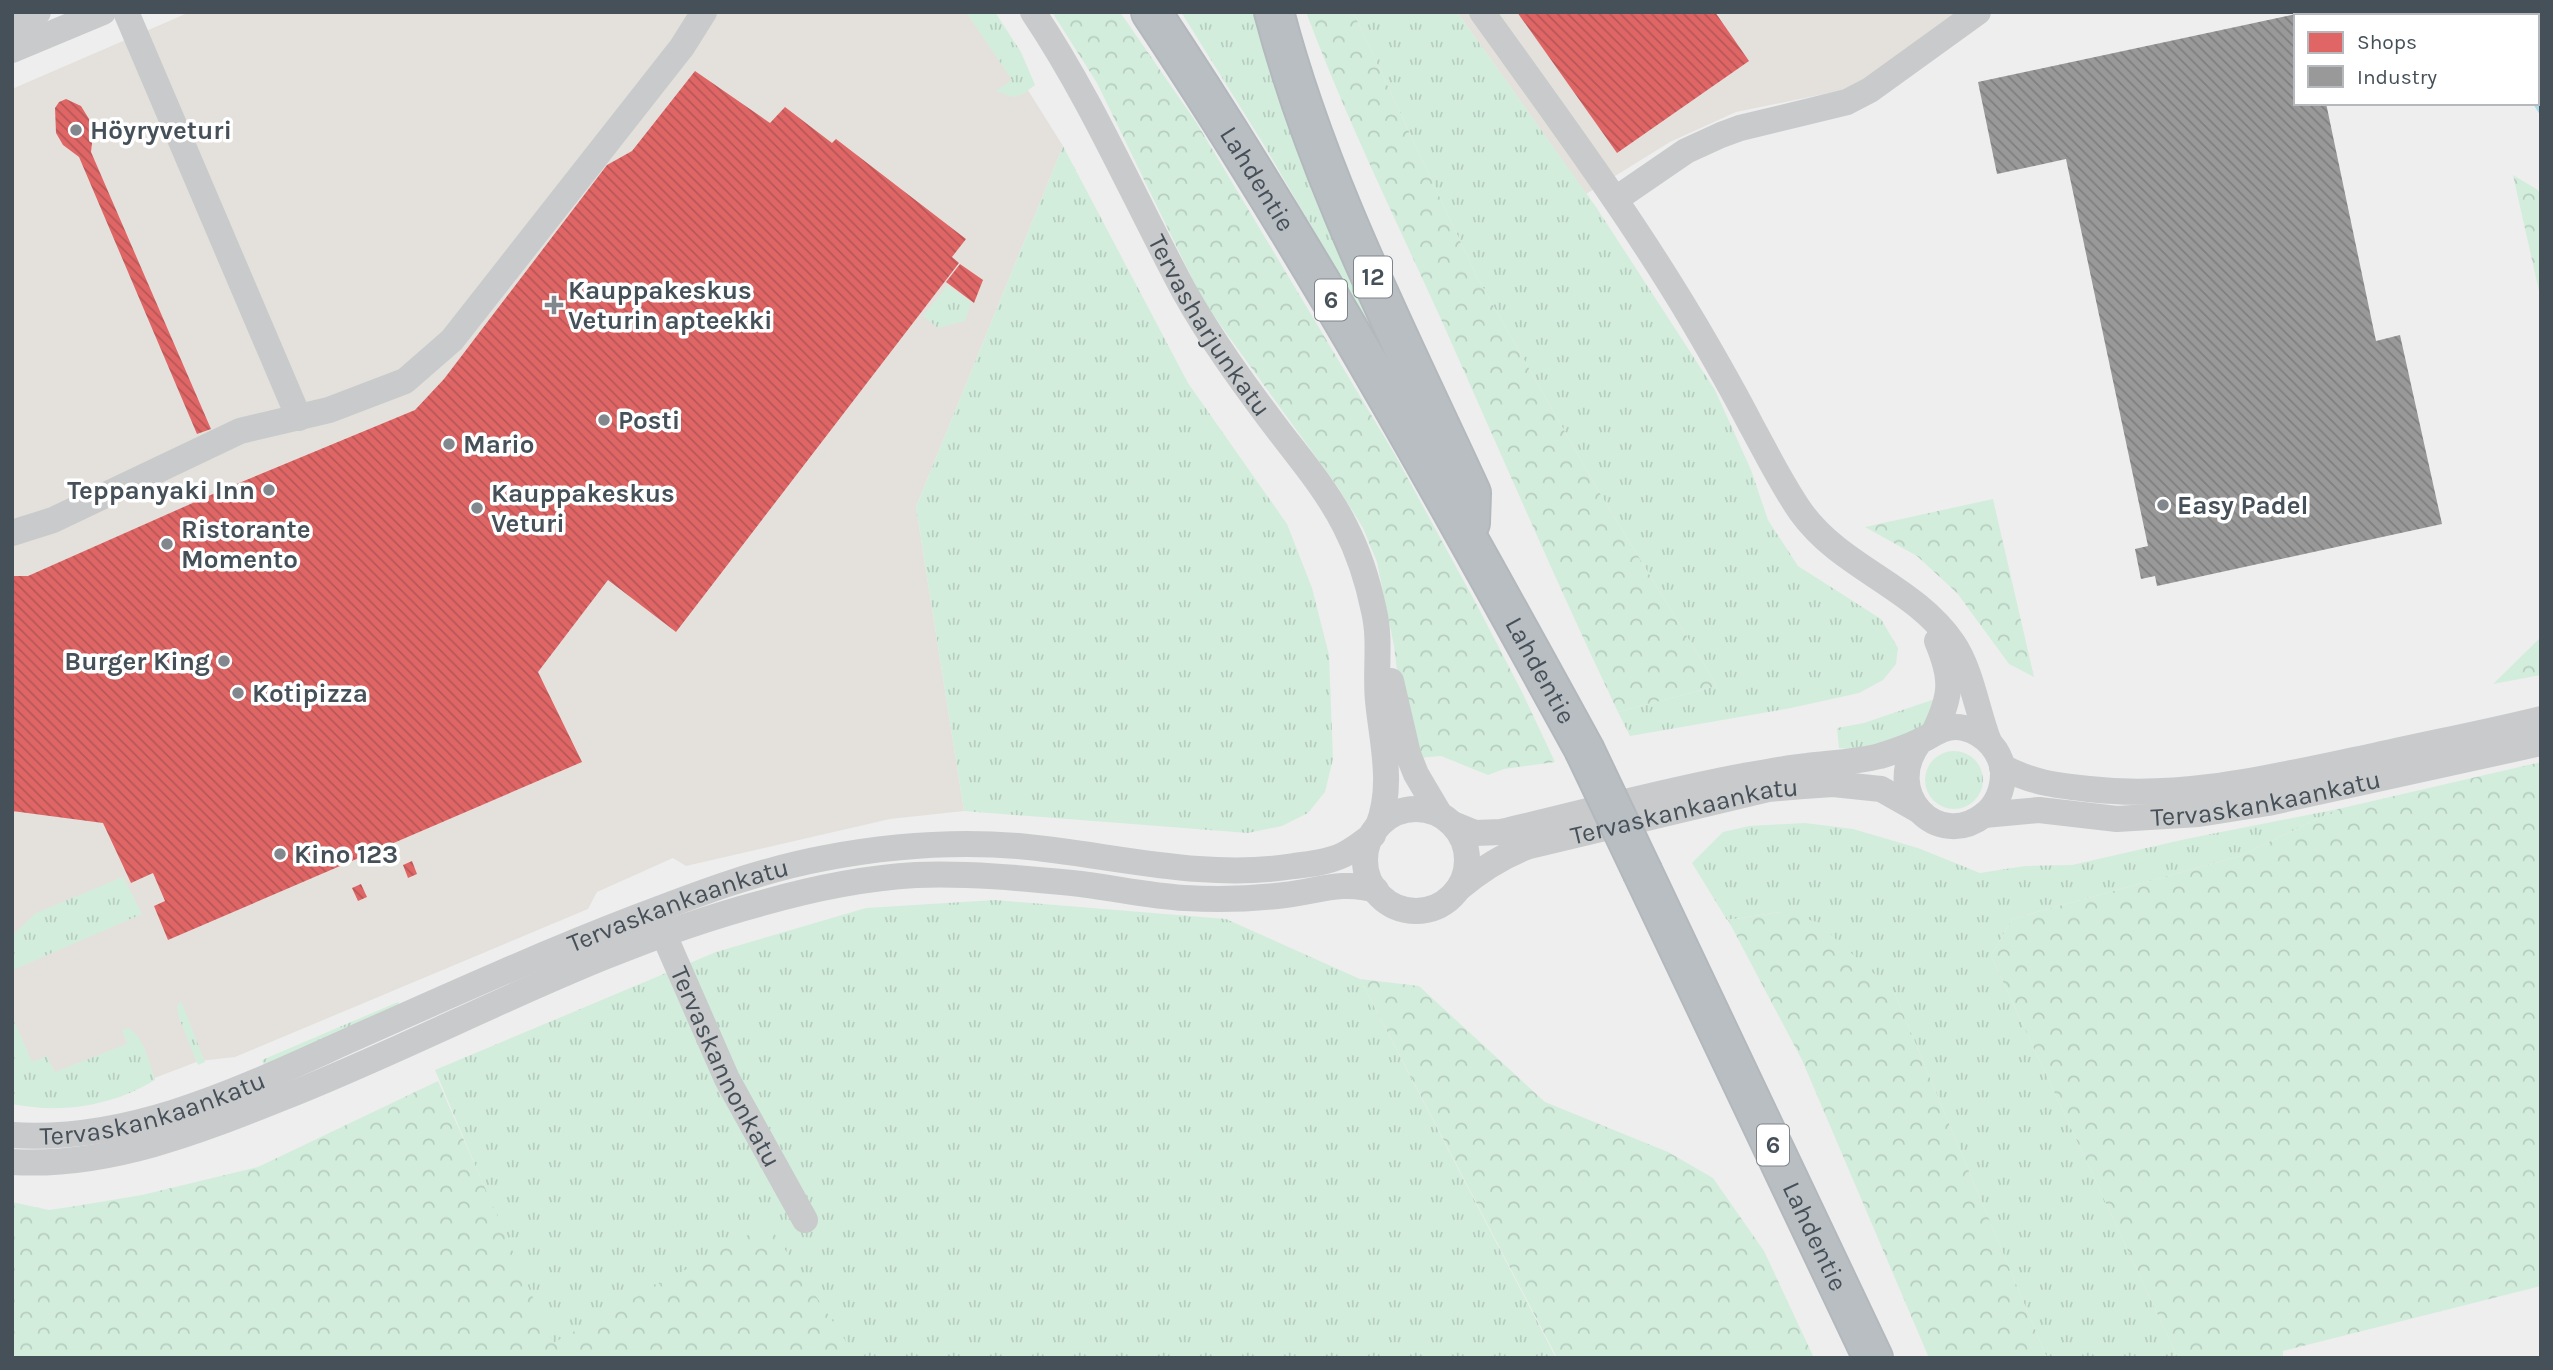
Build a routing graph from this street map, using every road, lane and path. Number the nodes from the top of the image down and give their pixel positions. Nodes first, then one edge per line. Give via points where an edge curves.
1 (38, 12) edge
2 (103, 12) edge
3 (126, 12) edge
4 (704, 12) edge
5 (1033, 12) edge
6 (1151, 12) edge
7 (1273, 12) edge
8 (1482, 12) edge
9 (1978, 12) edge
10 (12, 23) edge
11 (12, 50) edge
12 (1616, 199) junction
13 (299, 418) junction
14 (12, 533) edge
15 (1469, 539) junction
16 (1915, 604) junction
17 (1378, 640) junction
18 (2541, 719) edge
19 (1927, 736) junction
20 (1989, 742) junction
21 (2541, 743) edge
22 (2002, 766) junction
23 (1919, 811) junction
24 (1984, 815) junction
25 (1446, 819) junction
26 (1376, 831) junction
27 (1458, 889) junction
28 (1376, 890) junction
29 (658, 922) junction
30 (12, 1135) edge
31 (12, 1162) edge
32 (805, 1220) dead end
33 (1873, 1358) edge

1 - 10 street
2 - 11 street
3 - 13 street
4 - 13 street via 682,47 452,340 405,381
5 - 17 street, Tervasharjunkatu via 1076,81 1210,335 1344,524 1367,583
6 - 15 highway, Lahdentie / 6 via 1253,170
7 - 15 highway, 12 via 1289,69 1342,208 1471,493
8 - 12 street
9 - 12 street via 1847,102 1721,135 1686,151
12 - 16 street via 1693,321 1810,525 1843,555
13 - 14 street via 240,431 53,520
15 - 33 highway, Lahdentie / 6, bridge via 1584,749
16 - 19 street via 1933,629 1950,692
16 - 20 street via 1953,643
17 - 25 street, Tervasharjunkatu via 1408,754
17 - 26 street, Tervasharjunkatu via 1378,697 1387,779 1386,802
18 - 22 street, Tervaskankaankatu via 2269,778 2193,789 2146,793 2066,786 2031,780
19 - 20 street via 1963,728
19 - 23 street via 1907,763 1905,776
19 - 25 street, Tervaskankaankatu via 1879,756 1747,776 1501,832 1475,832
20 - 22 street
21 - 24 street, Tervaskankaankatu via 2199,814 2117,819 2039,810
22 - 24 street via 2000,793
23 - 24 street via 1930,819 1958,825
23 - 27 street, Tervaskankaankatu via 1881,789 1833,784 1768,789 1529,846 1496,860
25 - 26 street via 1421,808 1403,810 1387,817
25 - 27 street via 1463,839 1467,856
26 - 28 street via 1367,846 1365,865
26 - 29 street, Tervaskankaankatu via 1341,856 1241,872 1013,846 954,844 871,851 783,867
27 - 28 street via 1446,902 1412,911 1396,907
28 - 29 street, Tervaskankaankatu via 1352,884 1241,899 1183,898 1072,883 961,874 913,876
29 - 30 street, Tervaskankaankatu via 558,948 302,1063 194,1106 104,1130
29 - 31 street, Tervaskankaankatu via 588,963 323,1082 204,1128 91,1159
29 - 32 street, Tervaskannonkatu via 727,1079

